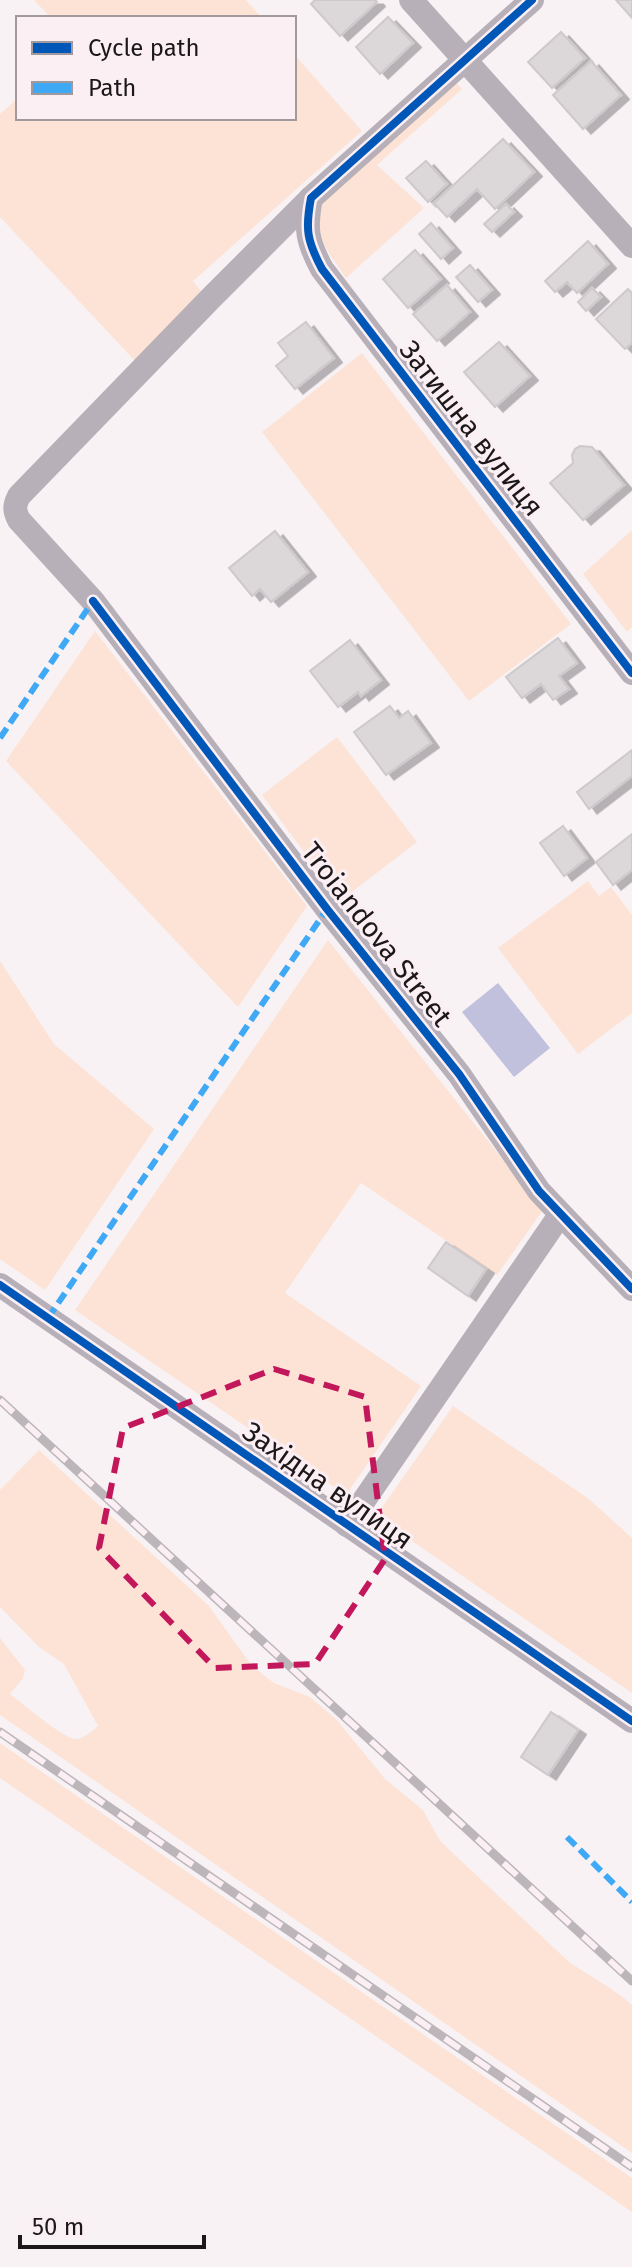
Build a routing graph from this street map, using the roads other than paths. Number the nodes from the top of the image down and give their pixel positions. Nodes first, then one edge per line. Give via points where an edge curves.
1 (411, 0) edge
2 (532, 0) edge
3 (464, 60) junction
4 (311, 198) junction
5 (632, 246) edge
6 (632, 673) edge
7 (560, 1215) junction
8 (0, 1285) edge
9 (632, 1289) edge
10 (347, 1525) junction
11 (632, 1721) edge

1 - 3 street
2 - 3 street
3 - 4 street
3 - 5 street
4 - 6 street, Затишна вулиця via 307,230 322,269
4 - 7 street, Troiandova Street via 14,505 19,520 93,601 459,1074 522,1169
7 - 9 street, Troiandova Street
7 - 10 street, Західна вулиця
8 - 10 street, Західна вулиця
10 - 11 street, Західна вулиця

